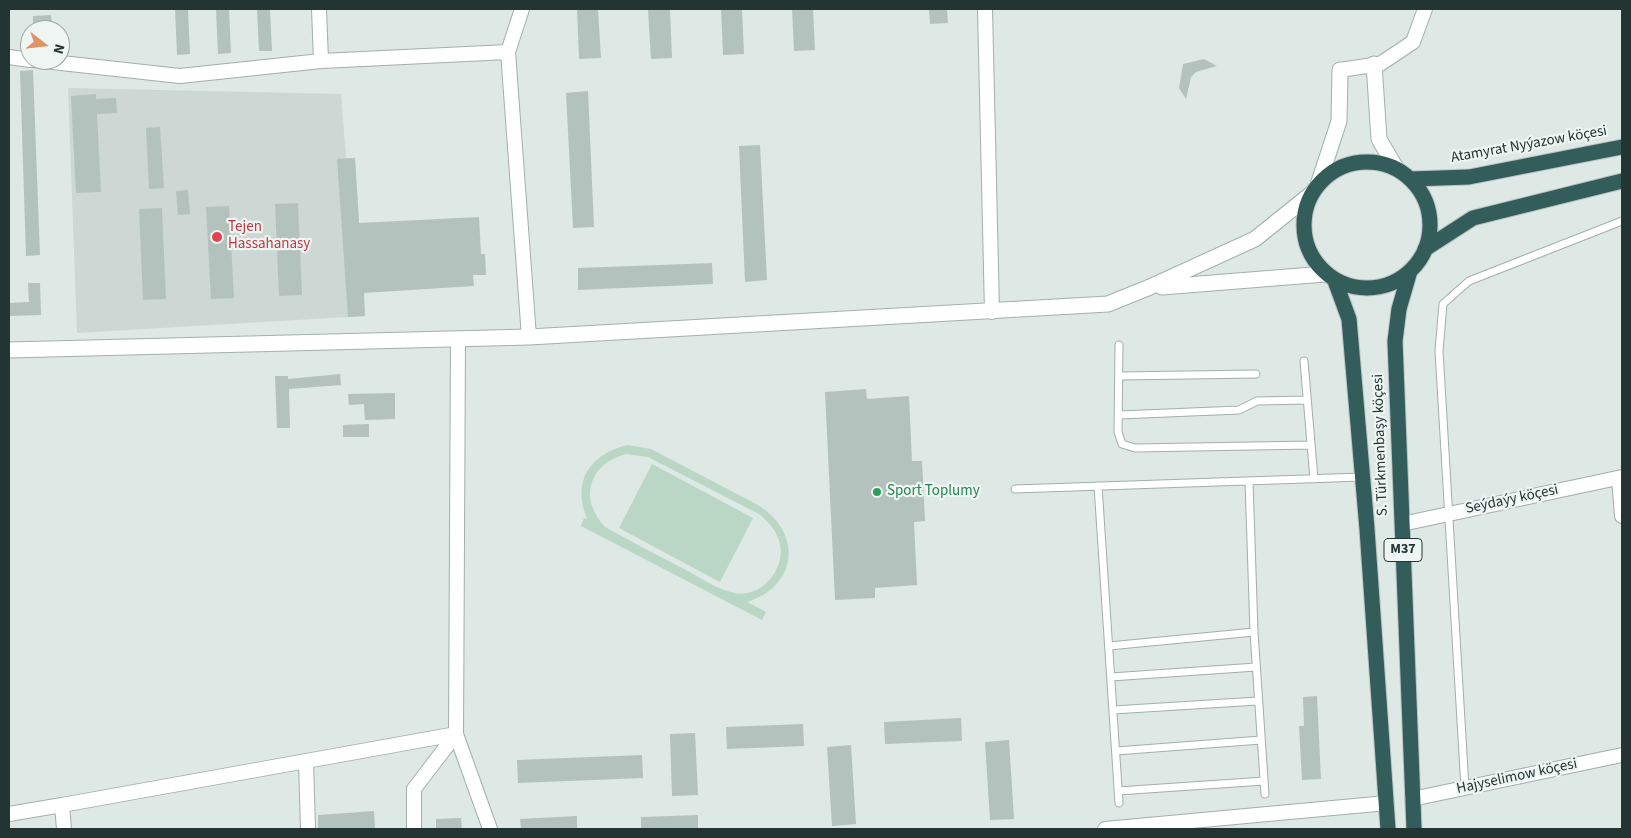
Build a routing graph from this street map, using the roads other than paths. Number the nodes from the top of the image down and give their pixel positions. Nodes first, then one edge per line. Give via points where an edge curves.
1 (319, 9) edge
2 (522, 9) edge
3 (985, 9) edge
4 (1425, 9) edge
5 (508, 52) junction
6 (321, 61) junction
7 (70, 64) edge
8 (1374, 64) junction
9 (1340, 70) joint
10 (1622, 147) edge
11 (1396, 168) junction
12 (1411, 179) junction
13 (1622, 181) edge
14 (1314, 189) junction
15 (1622, 221) edge
16 (1425, 249) junction
17 (1410, 271) junction
18 (1330, 277) junction
19 (1150, 287) junction
20 (992, 312) junction
21 (529, 337) junction
22 (458, 340) junction
23 (1120, 345) dead end
24 (9, 350) edge
25 (1304, 361) dead end
26 (1256, 374) dead end
27 (1119, 376) junction
28 (1307, 400) junction
29 (1119, 415) junction
30 (1311, 446) junction
31 (1362, 477) junction
32 (1621, 478) edge
33 (1314, 479) junction
34 (1249, 481) junction
35 (1098, 486) junction
36 (1015, 489) dead end
37 (1449, 514) junction
38 (1622, 516) edge
39 (1402, 524) junction
40 (1254, 632) junction
41 (1109, 646) junction
42 (1256, 667) junction
43 (1111, 677) junction
44 (1258, 702) junction
45 (1113, 710) junction
46 (456, 734) junction
47 (1261, 740) junction
48 (1116, 751) junction
49 (1622, 755) edge
50 (306, 761) junction
51 (1264, 781) junction
52 (1465, 788) junction
53 (1118, 791) junction
54 (1265, 794) dead end
55 (1412, 799) junction
56 (1119, 803) dead end
57 (1387, 803) junction
58 (62, 805) junction
59 (9, 814) edge
60 (64, 829) edge
61 (308, 829) edge
62 (414, 829) edge
63 (490, 829) edge
64 (1105, 829) edge
65 (1388, 829) edge
66 (1414, 829) edge

1 - 6 street
2 - 5 street
3 - 20 street
4 - 8 street via 1413,42 1380,64
5 - 6 street
5 - 21 street
6 - 7 street via 180,76
8 - 9 street
8 - 11 street via 1378,140
9 - 14 street via 1338,121
10 - 12 highway, Atamyrat Nyýazow köçesi via 1469,177
11 - 12 highway
11 - 14 highway via 1377,162 1357,161 1322,178
12 - 16 highway via 1429,212 1430,231
13 - 16 highway via 1473,218
14 - 18 highway via 1303,222 1308,251
14 - 19 street via 1255,239
15 - 37 lane via 1469,281 1443,304 1439,351
16 - 17 highway
17 - 18 highway via 1393,283 1374,288 1354,288
17 - 39 highway, S. Türkmenbaşy köçesi / M37 via 1399,309 1395,341
18 - 19 street
18 - 31 highway, S. Türkmenbaşy köçesi / M37 via 1349,319
19 - 20 street via 1108,304
20 - 21 street
21 - 22 street
22 - 24 street
22 - 46 street
23 - 27 lane
25 - 28 lane
26 - 27 lane
27 - 29 lane
28 - 29 lane via 1257,401 1239,410
28 - 30 lane
29 - 30 lane via 1118,432 1122,444 1135,448
30 - 33 lane
31 - 33 lane
31 - 57 highway, S. Türkmenbaşy köçesi / M37
32 - 37 street, Seýdaýy köçesi
32 - 38 street
33 - 34 lane
34 - 35 lane
34 - 40 lane
35 - 36 lane
35 - 41 lane
37 - 39 street, Seýdaýy köçesi
37 - 52 lane
39 - 55 highway, S. Türkmenbaşy köçesi / M37
40 - 41 lane
40 - 42 lane
41 - 43 lane
42 - 43 lane
42 - 44 lane
43 - 45 lane
44 - 45 lane
44 - 47 lane
45 - 48 lane
46 - 50 street
46 - 62 street via 414,789
46 - 63 street
47 - 48 lane
47 - 51 lane
48 - 53 lane
49 - 52 street, Hajyselimow köçesi
50 - 58 street
50 - 61 street
51 - 53 lane
51 - 54 lane
52 - 55 street, Hajyselimow köçesi
53 - 56 lane
55 - 66 highway, S. Türkmenbaşy köçesi / M37
57 - 64 street
57 - 65 highway, S. Türkmenbaşy köçesi / M37
58 - 59 street
58 - 60 street

